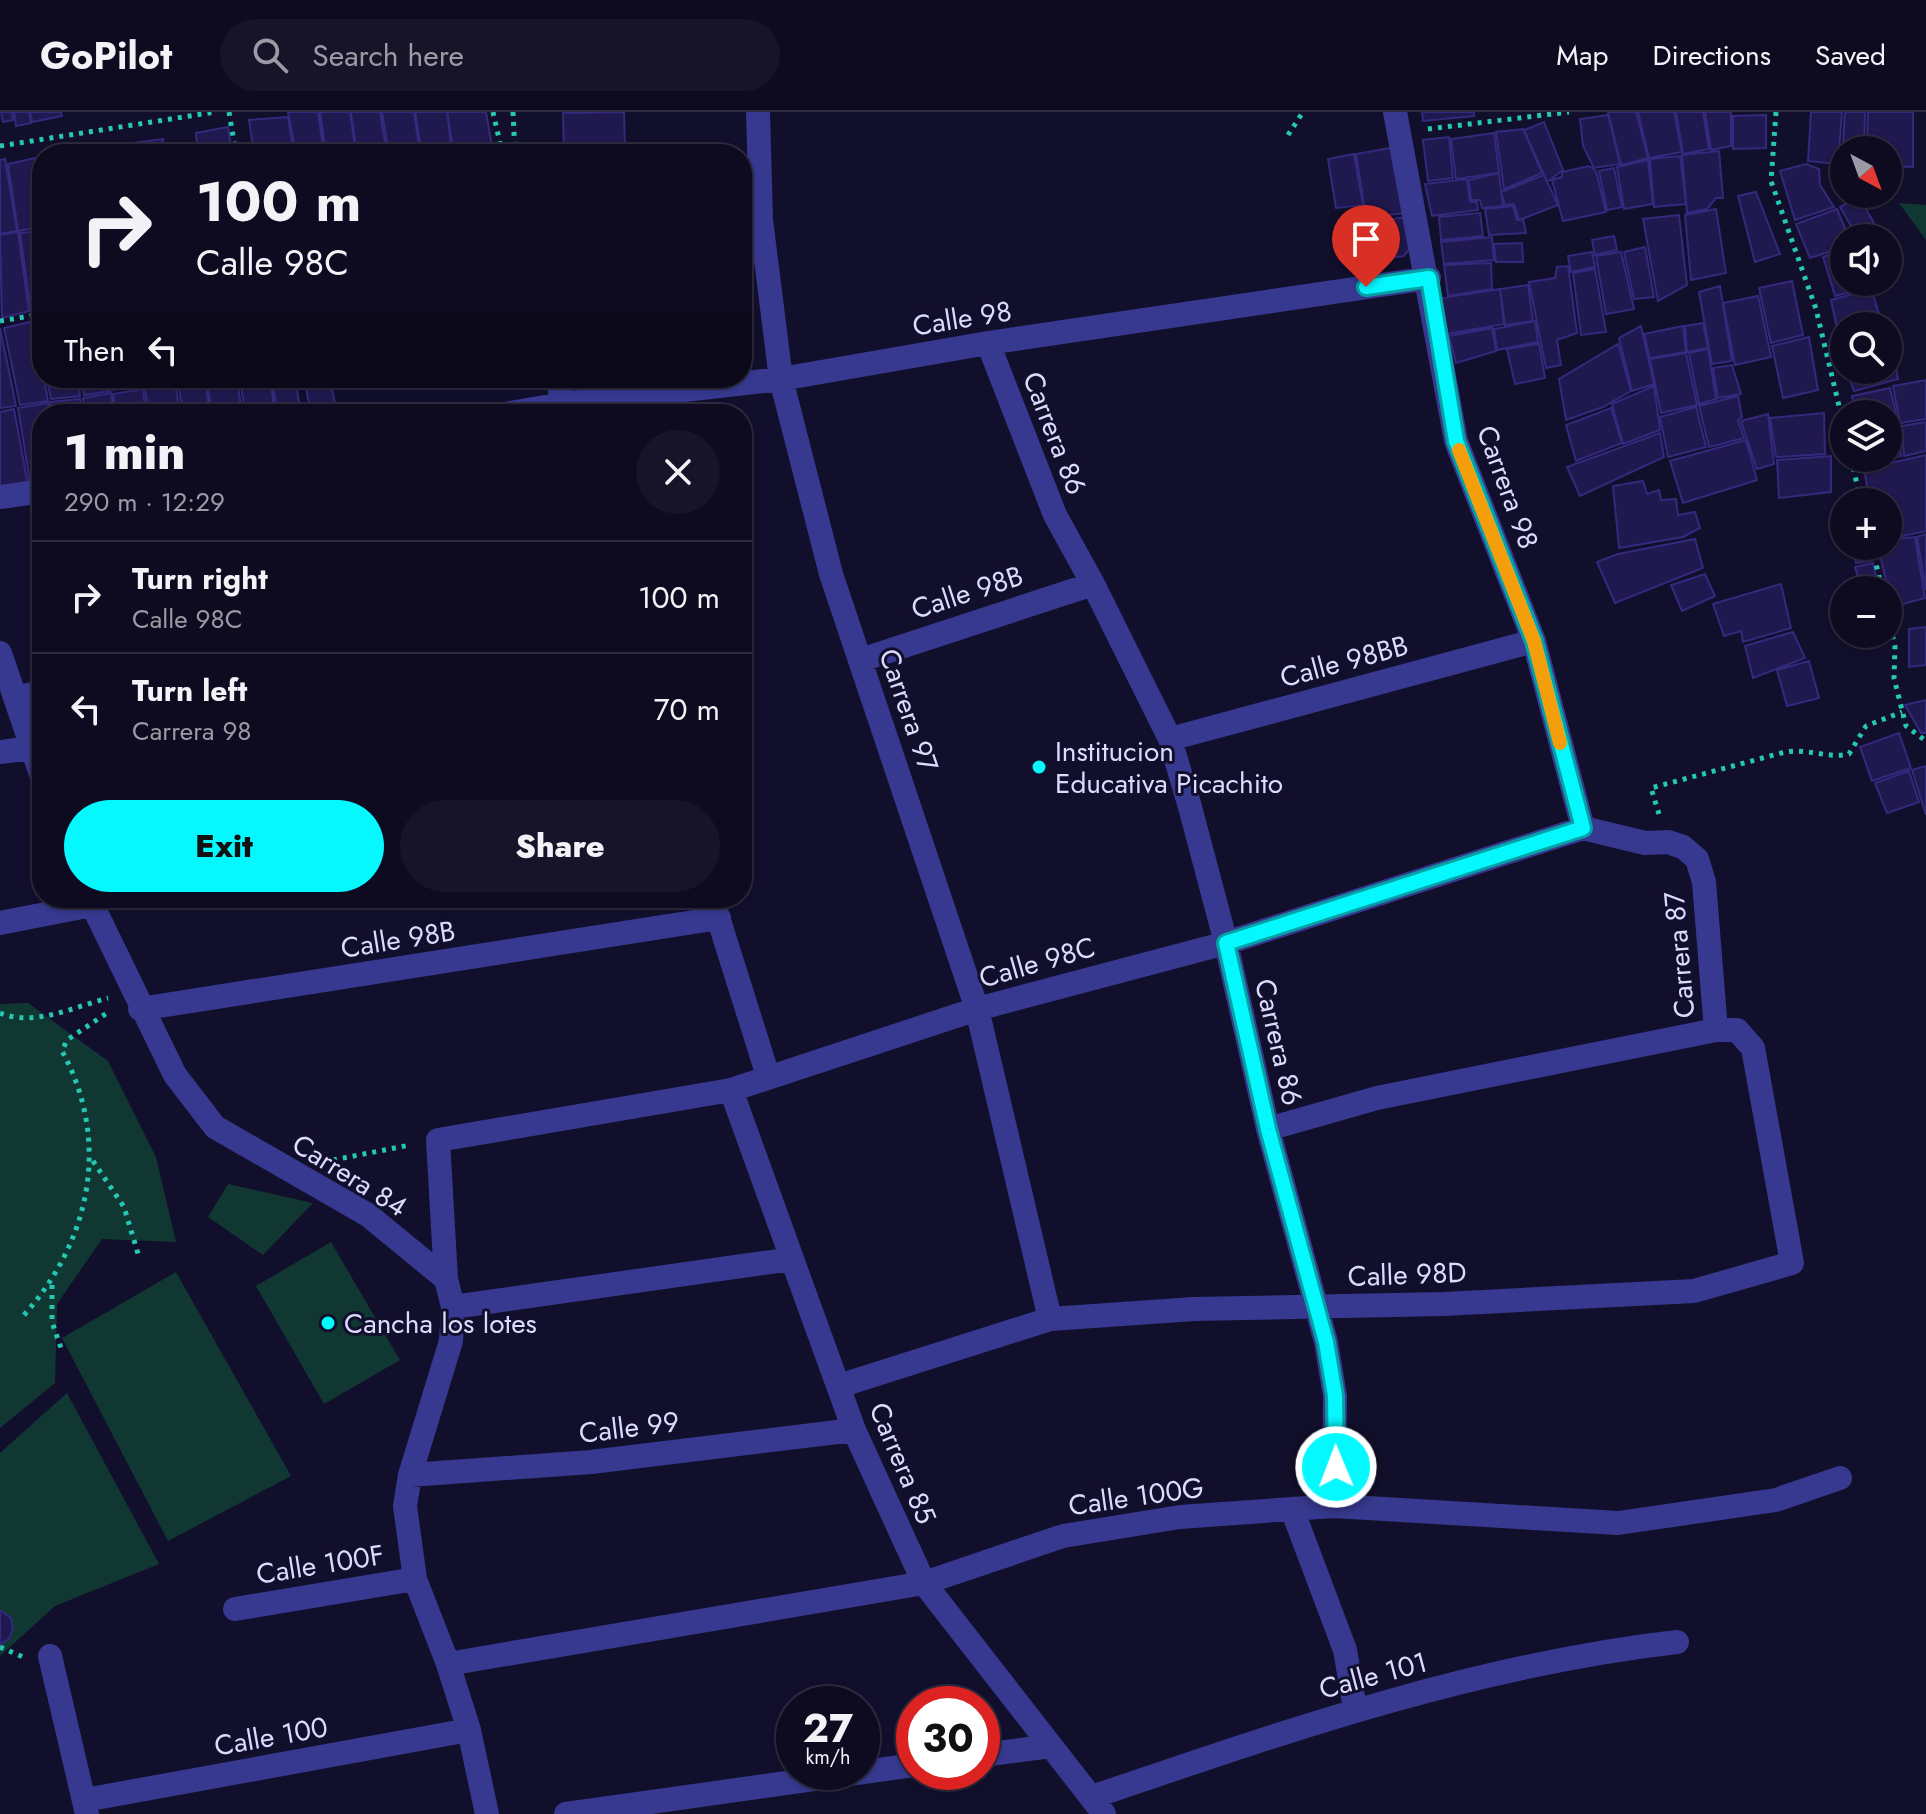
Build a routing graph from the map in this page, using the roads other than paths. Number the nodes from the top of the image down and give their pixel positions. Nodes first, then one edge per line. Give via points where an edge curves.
1 (758, 112) edge
2 (1397, 122) edge
3 (1429, 278) junction
4 (988, 343) junction
5 (781, 379) junction
6 (752, 383) edge
7 (716, 388) edge
8 (600, 404) edge
9 (32, 492) edge
10 (0, 497) edge
11 (1093, 584) junction
12 (1534, 641) junction
13 (0, 653) edge
14 (861, 660) junction
15 (32, 694) edge
16 (15, 698) junction
17 (1170, 739) junction
18 (31, 748) joint
19 (0, 752) edge
20 (1583, 828) junction
21 (65, 908) edge
22 (94, 908) edge
23 (716, 908) edge
24 (0, 923) edge
25 (1226, 943) junction
26 (135, 998) junction
27 (977, 1009) junction
28 (1716, 1030) junction
29 (768, 1076) junction
30 (731, 1090) junction
31 (1268, 1129) junction
32 (792, 1259) junction
33 (1792, 1263) joint
34 (446, 1279) junction
35 (453, 1307) junction
36 (1317, 1307) junction
37 (1050, 1319) junction
38 (839, 1386) junction
39 (854, 1430) junction
40 (410, 1475) junction
41 (1840, 1478) dead end
42 (1334, 1506) junction
43 (1292, 1509) junction
44 (415, 1579) junction
45 (924, 1583) junction
46 (235, 1609) dead end
47 (1677, 1642) dead end
48 (50, 1656) dead end
49 (448, 1664) junction
50 (1355, 1709) junction
51 (469, 1730) junction
52 (1051, 1746) junction
53 (1000, 1753) edge
54 (896, 1768) edge
55 (1098, 1806) edge
56 (86, 1807) edge
57 (487, 1814) edge
58 (566, 1814) edge

1 - 5 street, Carrera 97 via 761,220
2 - 3 street, Carrera 98
3 - 4 street, Calle 98
3 - 12 street, Carrera 98 via 1456,441
4 - 5 street, Calle 98
4 - 11 street, Carrera 86 via 1055,515
5 - 6 street, Calle 98
5 - 14 street, Carrera 97 via 831,574
7 - 8 street, Calle 98
9 - 10 street
11 - 14 street, Calle 98B
11 - 17 street, Carrera 86
12 - 17 street, Calle 98BB
12 - 20 street, Carrera 98
13 - 16 street
14 - 27 street, Carrera 97
15 - 16 street
16 - 18 street
17 - 25 street, Carrera 86
18 - 19 street
20 - 25 street, Calle 98C
20 - 28 street, Carrera 87 via 1645,843 1668,842 1697,859 1704,882
21 - 24 street
22 - 26 street, Carrera 84
23 - 26 street, Calle 98B via 325,982
23 - 29 street
25 - 27 street, Calle 98C
25 - 31 street, Carrera 86
26 - 34 street, Carrera 84 via 175,1075 215,1127 368,1215
27 - 29 street, Calle 98C
27 - 37 street, Carrera 97
28 - 31 street via 1377,1098
28 - 33 street, Carrera 87 via 1737,1030 1753,1048
29 - 30 street, Calle 98C
30 - 32 street, Carrera 85
30 - 34 street, Calle 98C via 438,1140
31 - 36 street, Carrera 86
32 - 35 street
32 - 38 street, Carrera 85
33 - 36 street, Calle 98D via 1694,1291
34 - 35 street
35 - 40 street via 451,1341
36 - 37 street, Calle 98D
36 - 42 street, Carrera 86 via 1335,1396
37 - 38 street, Calle 98D
38 - 39 street, Carrera 85
39 - 40 street, Calle 99 via 591,1462
39 - 45 street, Carrera 85
40 - 44 street via 405,1506
41 - 42 street, Calle 100G via 1776,1500 1618,1523
42 - 43 street, Calle 100G
43 - 45 street, Calle 100G via 1180,1517 1063,1536
43 - 50 street via 1345,1650
44 - 46 street, Calle 100F
44 - 49 street
45 - 49 street, Calle 100G
45 - 52 street, Carrera 85
47 - 50 street, Calle 101 via 1590,1652
48 - 56 street
49 - 51 street
50 - 55 street, Calle 101
51 - 56 street, Calle 100
51 - 57 street
52 - 53 street
52 - 55 street, Carrera 85
54 - 58 street

